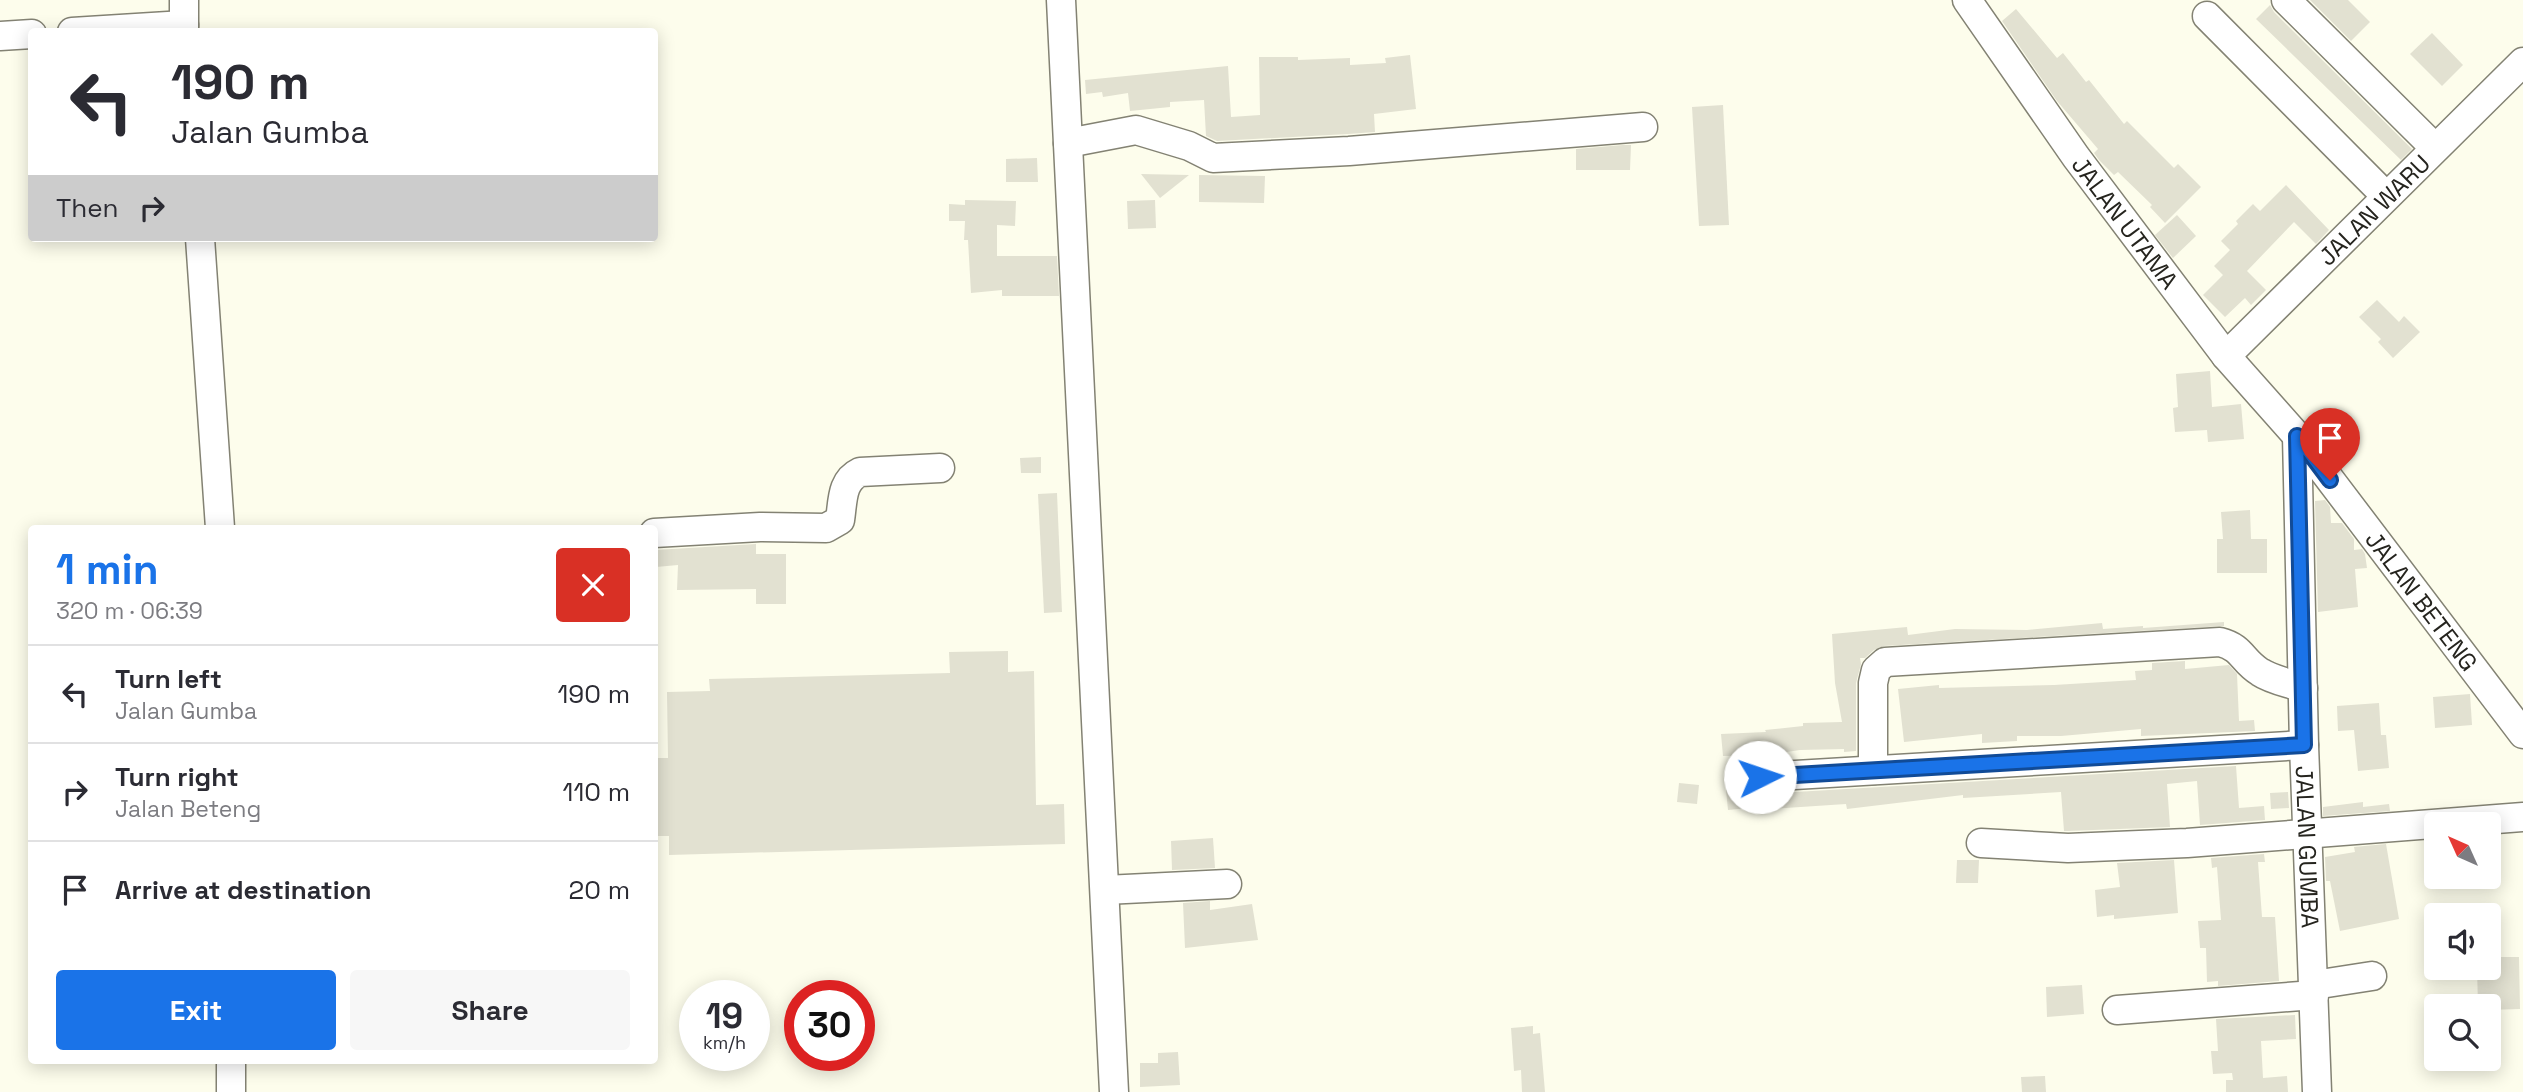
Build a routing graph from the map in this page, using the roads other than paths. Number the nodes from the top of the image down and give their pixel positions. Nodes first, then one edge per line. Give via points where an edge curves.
1 (1061, 0) edge
2 (1967, 0) edge
3 (2286, 0) edge
4 (2207, 16) dead end
5 (184, 19) edge
6 (106, 28) edge
7 (28, 34) edge
8 (0, 36) edge
9 (2523, 62) edge
10 (1643, 127) dead end
11 (1068, 143) junction
12 (2435, 148) junction
13 (2386, 196) junction
14 (200, 242) edge
15 (2226, 356) junction
16 (2297, 436) junction
17 (940, 468) dead end
18 (220, 525) edge
19 (658, 533) edge
20 (2304, 688) junction
21 (2523, 734) edge
22 (2304, 745) junction
23 (1873, 770) junction
24 (1760, 777) dead end
25 (2523, 817) edge
26 (2309, 834) junction
27 (1981, 843) dead end
28 (1227, 884) dead end
29 (1105, 890) junction
30 (2372, 976) dead end
31 (2314, 990) junction
32 (2117, 1010) dead end
33 (231, 1064) edge
34 (231, 1092) edge
35 (1115, 1092) edge
36 (2317, 1092) edge

1 - 11 street
2 - 15 street, JALAN UTAMA
3 - 12 street
4 - 13 street
5 - 6 street
7 - 8 street
9 - 12 street, JALAN WARU
10 - 11 street via 1213,158 1136,130
11 - 29 street
12 - 13 street, JALAN WARU
13 - 15 street, JALAN WARU
14 - 18 street
15 - 16 street, JALAN UTAMA
16 - 20 street, JALAN GUMBA
16 - 21 street, JALAN BETENG
17 - 19 street via 851,476 840,520 826,528
20 - 22 street, JALAN GUMBA
20 - 23 street via 2262,674 2235,646 2220,642 1885,662 1876,670 1873,683
22 - 23 street
22 - 26 street, JALAN GUMBA
23 - 24 street
25 - 26 street
26 - 27 street via 2068,848
26 - 31 street, JALAN GUMBA
28 - 29 street
29 - 35 street
30 - 31 street
31 - 32 street
31 - 36 street, JALAN GUMBA
33 - 34 street

